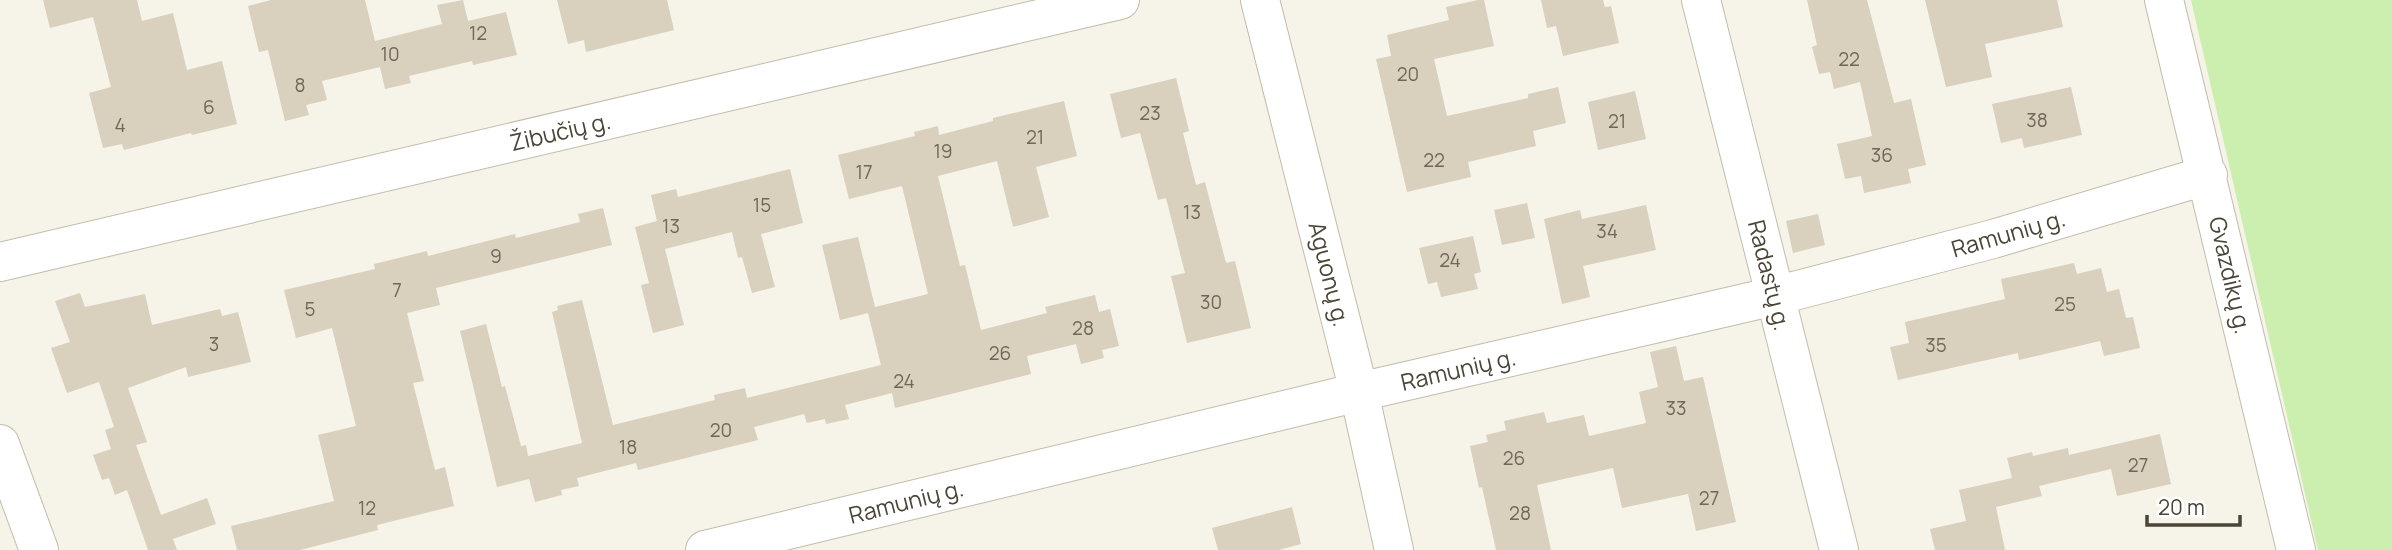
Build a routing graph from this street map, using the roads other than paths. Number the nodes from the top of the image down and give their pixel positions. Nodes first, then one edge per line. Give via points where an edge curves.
1 (1120, 0) edge
2 (1261, 0) edge
3 (1701, 0) edge
4 (2164, 0) edge
5 (2208, 176) junction
6 (0, 262) edge
7 (1775, 296) junction
8 (1359, 392) junction
9 (0, 444) edge
10 (39, 550) edge
11 (705, 550) edge
12 (1394, 550) edge
13 (1839, 550) edge
14 (2296, 550) edge

1 - 6 street, Žibučių g.
2 - 8 street, Aguonų g.
3 - 7 street, Radastų g.
4 - 5 street, Gvazdikų g.
5 - 7 street, Ramunių g.
5 - 14 street, Gvazdikų g.
7 - 8 street, Ramunių g.
7 - 13 street, Radastų g.
8 - 11 street, Ramunių g.
8 - 12 street, Aguonų g.
9 - 10 street

